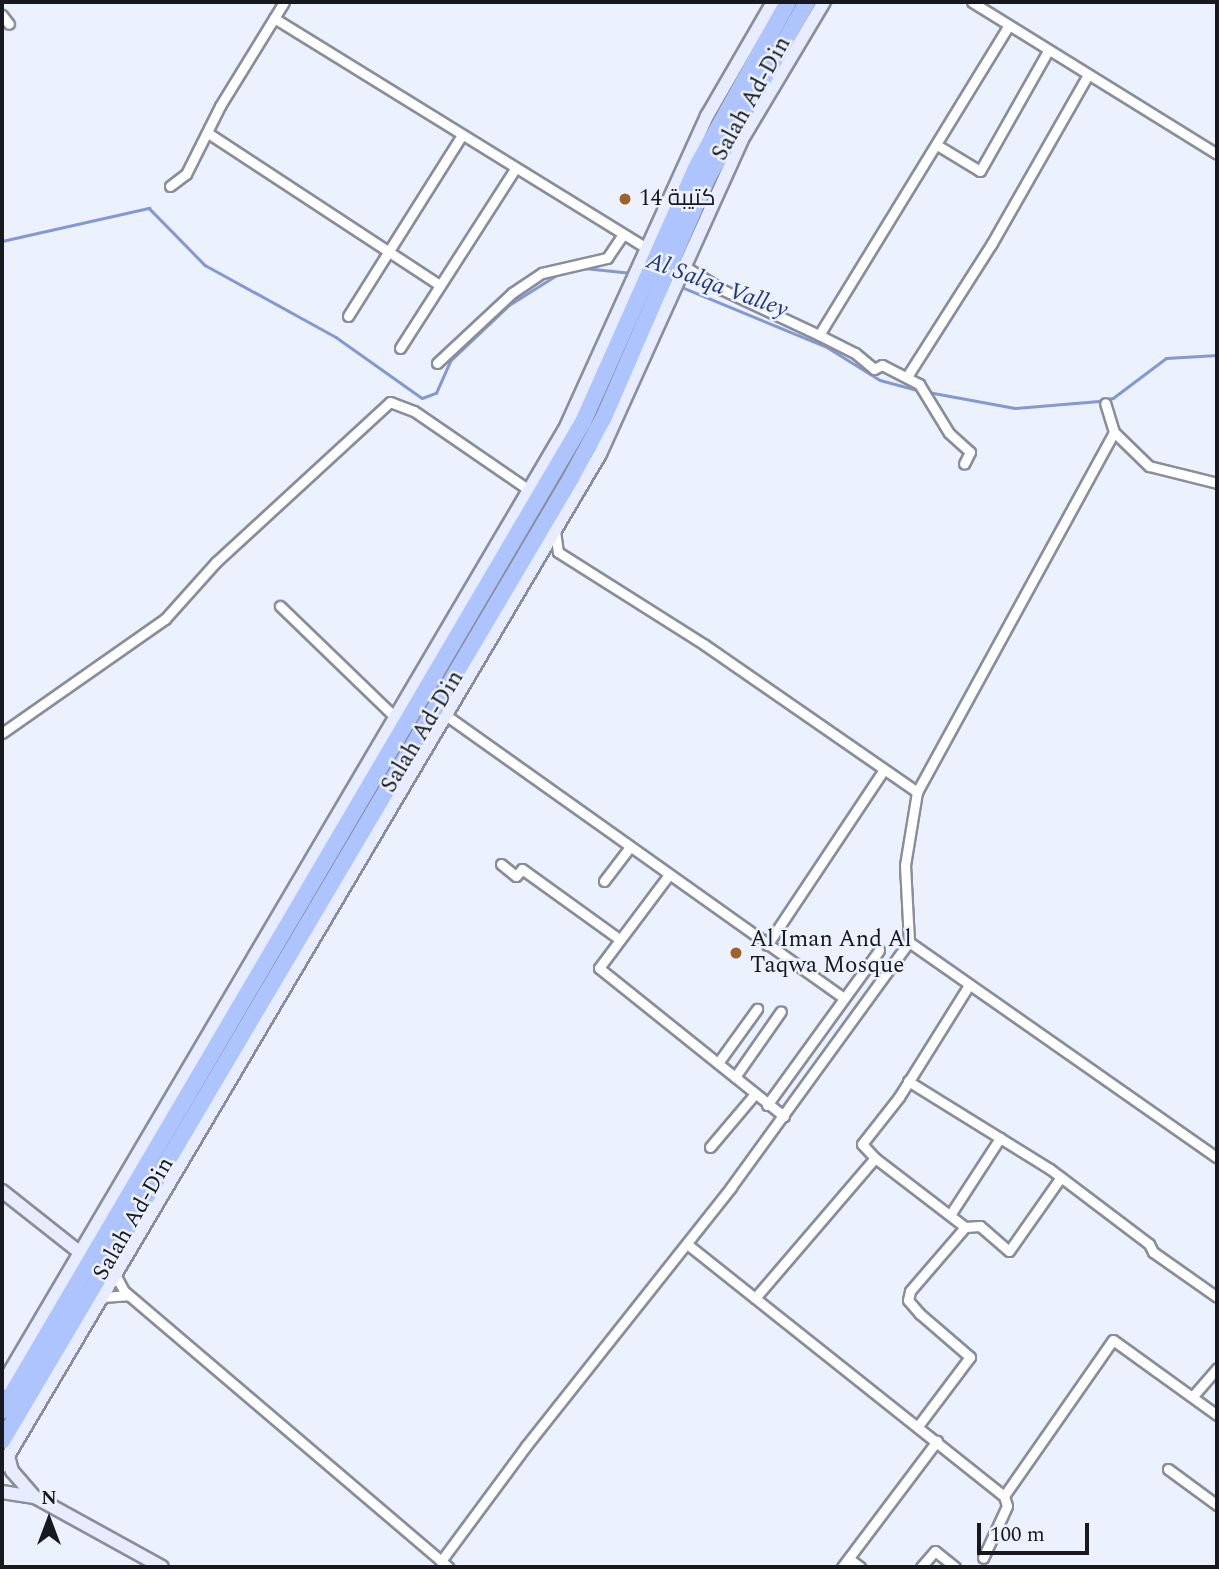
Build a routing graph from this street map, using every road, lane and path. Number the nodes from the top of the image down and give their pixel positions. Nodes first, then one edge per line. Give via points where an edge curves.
1 (284, 2) edge
2 (773, 2) edge
3 (789, 2) edge
4 (807, 2) edge
5 (824, 2) edge
6 (972, 2) edge
7 (2, 15) edge
8 (274, 18) junction
9 (9, 23) dead end
10 (1008, 26) junction
11 (1048, 51) junction
12 (1088, 75) junction
13 (208, 133) junction
14 (462, 135) junction
15 (937, 145) junction
16 (1217, 154) edge
17 (515, 169) junction
18 (702, 172) junction
19 (170, 186) dead end
20 (622, 236) junction
21 (389, 252) junction
22 (660, 255) junction
23 (439, 285) junction
24 (635, 285) junction
25 (663, 297) junction
26 (348, 316) dead end
27 (819, 335) junction
28 (400, 348) dead end
29 (437, 363) dead end
30 (908, 376) junction
31 (1105, 404) dead end
32 (1114, 432) junction
33 (964, 464) dead end
34 (1217, 483) edge
35 (529, 490) junction
36 (555, 531) junction
37 (558, 552) junction
38 (536, 563) junction
39 (280, 606) dead end
40 (447, 716) junction
41 (396, 718) junction
42 (2, 733) edge
43 (883, 771) junction
44 (917, 792) junction
45 (630, 848) junction
46 (501, 864) dead end
47 (668, 876) junction
48 (604, 881) dead end
49 (287, 927) junction
50 (619, 939) junction
51 (909, 942) junction
52 (296, 943) junction
53 (767, 945) junction
54 (879, 950) dead end
55 (969, 985) junction
56 (844, 998) junction
57 (757, 1009) dead end
58 (780, 1011) dead end
59 (718, 1063) junction
60 (215, 1064) junction
61 (735, 1077) junction
62 (908, 1081) junction
63 (754, 1095) junction
64 (767, 1104) junction
65 (784, 1116) junction
66 (1000, 1138) junction
67 (710, 1147) dead end
68 (875, 1158) junction
69 (1217, 1158) edge
70 (1061, 1177) junction
71 (2, 1191) edge
72 (950, 1215) junction
73 (965, 1227) junction
74 (687, 1244) junction
75 (78, 1251) junction
76 (116, 1276) junction
77 (128, 1295) junction
78 (102, 1297) junction
79 (1217, 1297) edge
80 (755, 1298) junction
81 (1217, 1368) edge
82 (2, 1385) edge
83 (1193, 1396) junction
84 (2, 1411) edge
85 (1217, 1415) edge
86 (918, 1426) junction
87 (937, 1441) junction
88 (4, 1454) edge
89 (1168, 1469) dead end
90 (2, 1492) edge
91 (1004, 1496) junction
92 (35, 1497) junction
93 (1217, 1505) edge
94 (983, 1558) dead end
95 (849, 1559) junction
96 (445, 1564) edge
97 (162, 1567) edge
98 (842, 1567) edge
99 (860, 1567) edge
100 (921, 1567) edge
101 (955, 1567) edge

1 - 8 street
2 - 22 main road via 707,116
3 - 18 highway, Salah Ad-Din
4 - 18 highway, Salah Ad-Din
5 - 22 main road via 741,141
6 - 10 street
7 - 9 street
8 - 13 street
8 - 14 street
10 - 11 street
10 - 15 street
11 - 12 street
11 - 15 street via 980,171
12 - 16 street
12 - 30 street via 992,243
13 - 19 street via 186,174
13 - 21 street
14 - 17 street
14 - 21 street
15 - 27 street
17 - 20 street
17 - 23 street
18 - 22 highway, Salah Ad-Din
20 - 22 street
20 - 29 street via 607,258 542,273 522,286
21 - 23 street
21 - 26 street
22 - 24 highway, Salah Ad-Din
22 - 25 highway, Salah Ad-Din
22 - 27 street
23 - 28 street
24 - 35 main road via 575,409
24 - 49 highway, Salah Ad-Din via 583,422
25 - 36 main road via 604,445
25 - 52 highway, Salah Ad-Din via 571,478
27 - 30 street via 874,369 882,365
30 - 33 street via 919,384 949,433 970,452
31 - 32 street
32 - 34 street via 1149,466
32 - 44 street
35 - 41 main road
35 - 42 street via 414,411 390,402 216,562 165,619
36 - 37 street
36 - 38 main road
37 - 38 street
37 - 43 street via 705,645
38 - 40 main road
39 - 41 street
40 - 45 street
40 - 76 main road
41 - 75 main road
43 - 44 street
43 - 53 street
44 - 51 street via 905,865
45 - 47 street
45 - 48 street
46 - 50 street via 516,876 522,869
47 - 50 street
47 - 53 street
49 - 52 highway
49 - 60 highway, Salah Ad-Din
50 - 59 street via 599,968
51 - 55 street
51 - 65 street
52 - 60 highway, Salah Ad-Din
53 - 56 street
54 - 56 street
55 - 62 street
55 - 69 street
56 - 64 street
57 - 59 street
58 - 61 street
59 - 61 street
60 - 84 highway, Salah Ad-Din
60 - 88 highway, Salah Ad-Din
61 - 63 street
62 - 66 street
62 - 68 street via 862,1144
63 - 64 street
63 - 67 street
64 - 65 street
65 - 74 street
66 - 70 street
66 - 72 street
68 - 72 street
68 - 80 street
70 - 73 street via 1009,1251 979,1226
70 - 79 street
71 - 75 main road
72 - 73 street
73 - 86 street via 910,1291 908,1300 920,1314 970,1357
74 - 80 street
74 - 96 street via 542,1425
75 - 82 main road
76 - 77 street
76 - 78 main road
77 - 78 street
77 - 96 street
78 - 88 main road
80 - 86 street
81 - 83 street
83 - 85 street
83 - 91 street via 1113,1340
86 - 87 street
87 - 91 street
87 - 95 street
88 - 92 main road
89 - 93 street
90 - 92 main road
91 - 94 street via 1007,1506
92 - 97 main road
95 - 98 street
95 - 99 street
100 - 101 street via 934,1551

